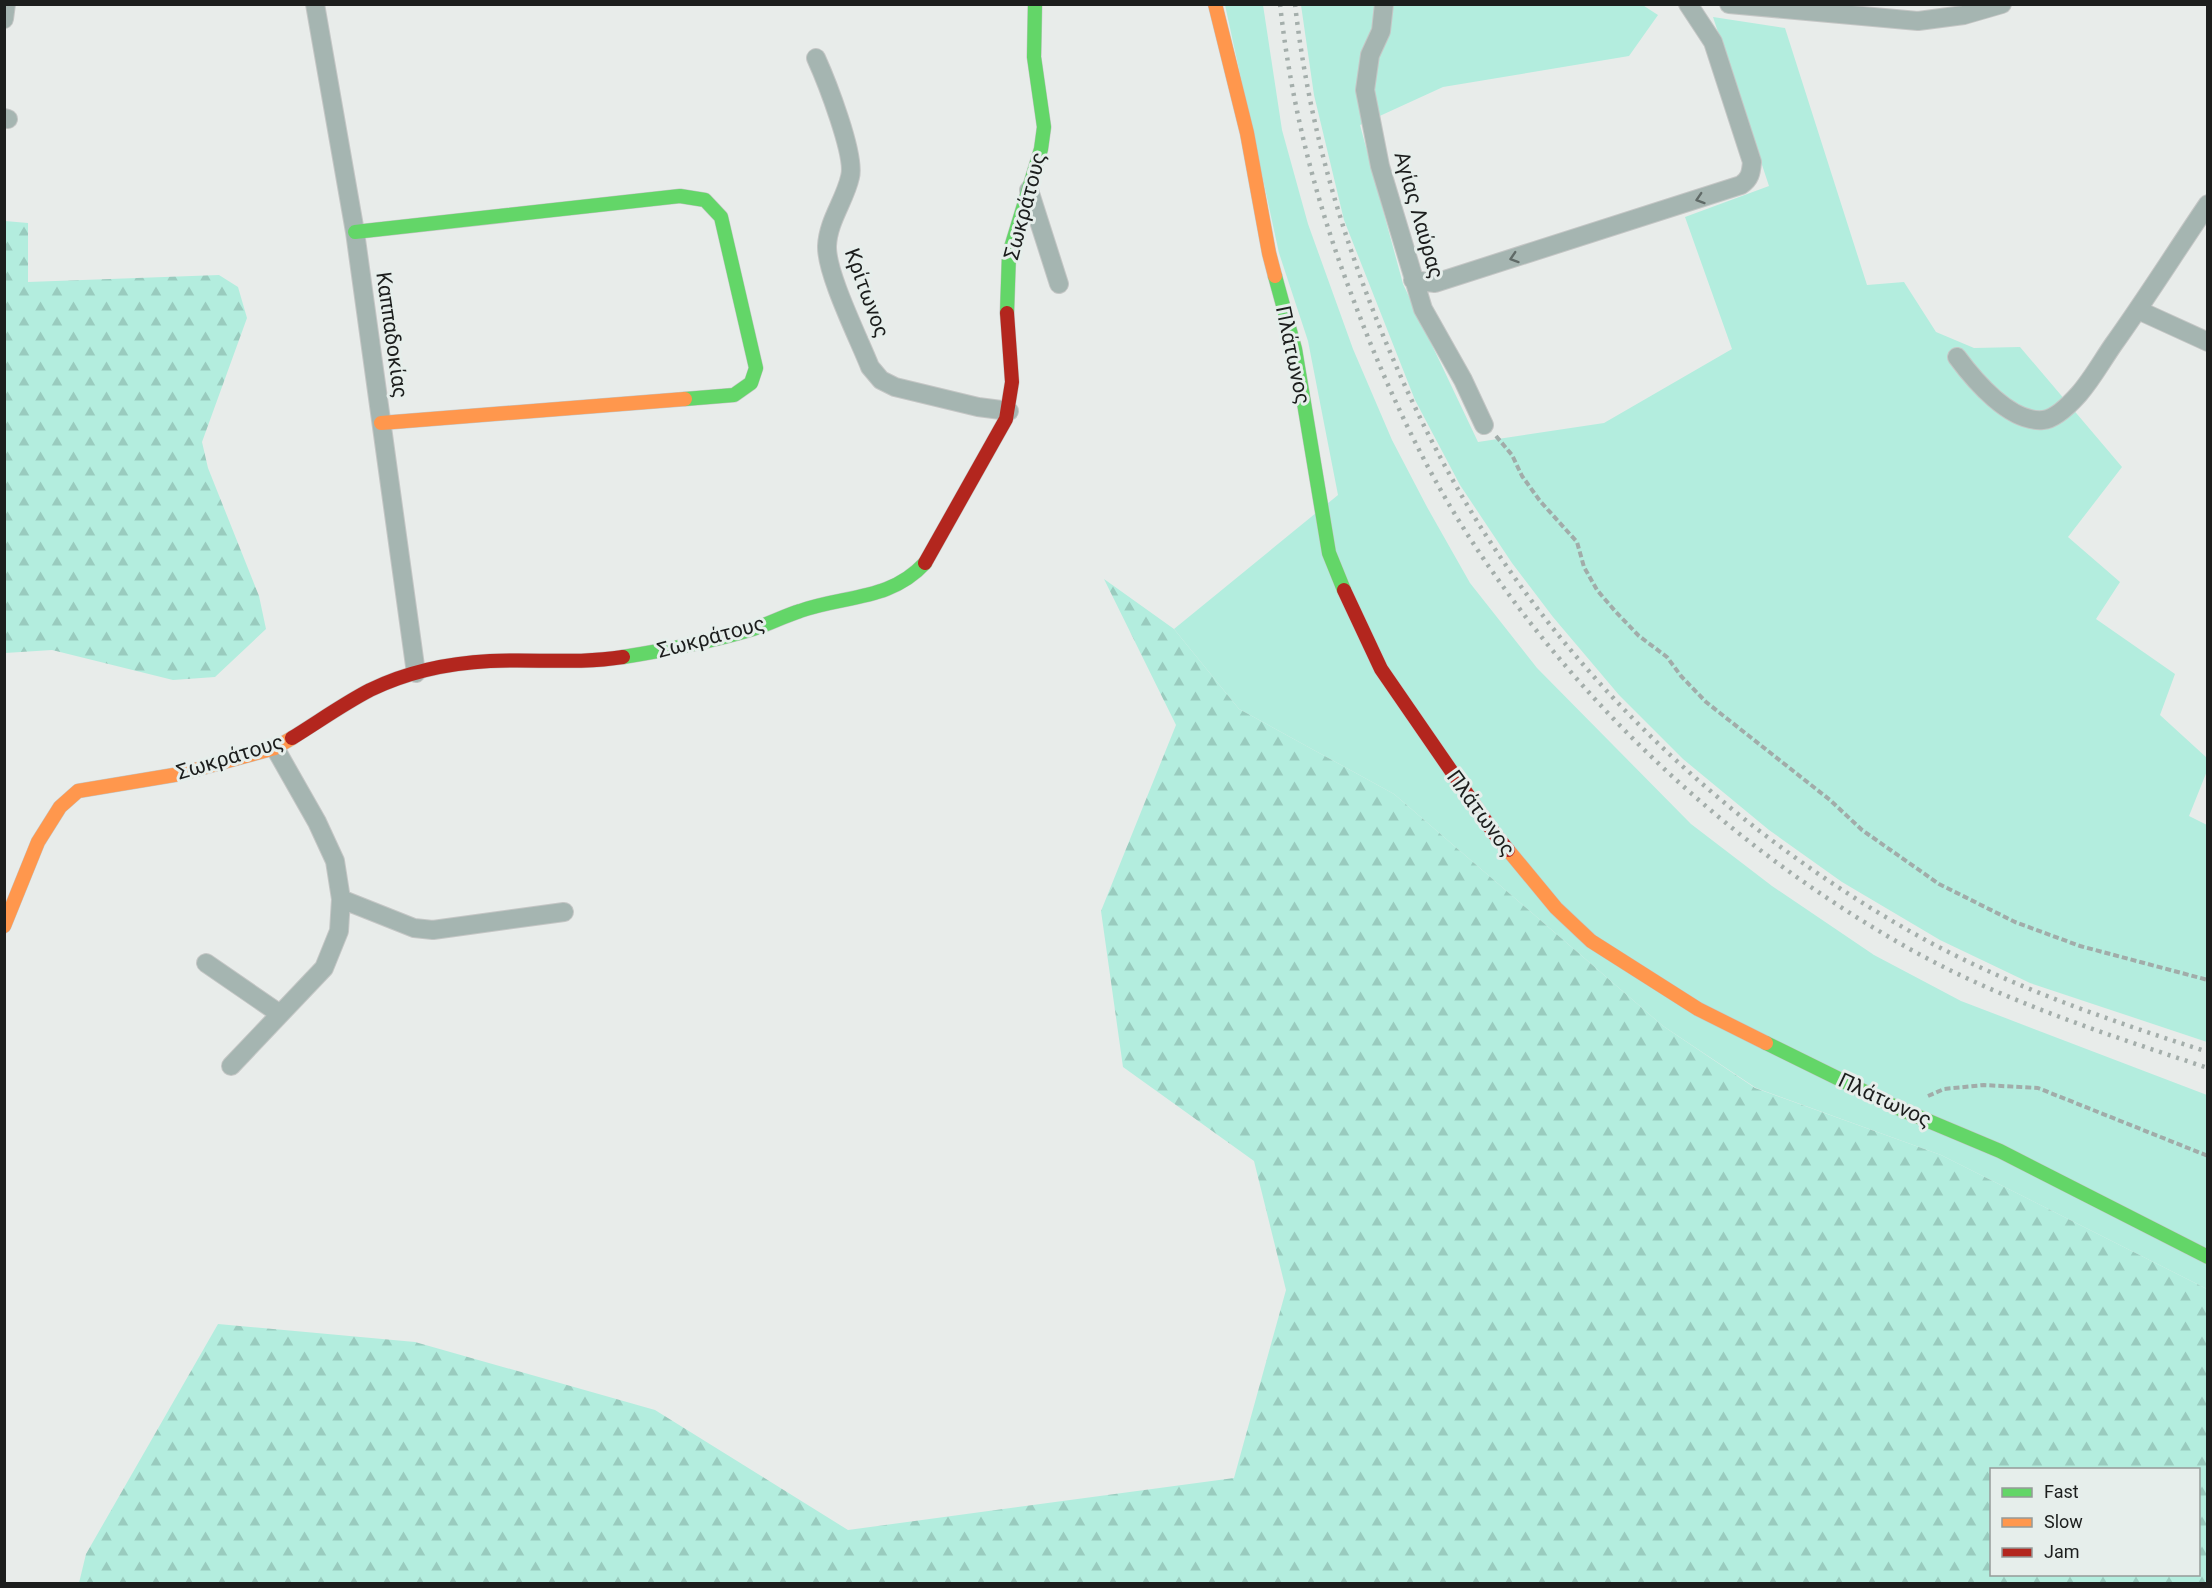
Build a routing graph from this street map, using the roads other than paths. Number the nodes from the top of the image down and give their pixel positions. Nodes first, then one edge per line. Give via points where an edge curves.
1 (6, 4) edge
2 (315, 4) edge
3 (1035, 4) edge
4 (1215, 4) edge
5 (1384, 4) edge
6 (1688, 4) edge
7 (1729, 4) edge
8 (2002, 4) edge
9 (1904, 12) edge
10 (4, 19) edge
11 (816, 58) dead end
12 (1029, 188) junction
13 (2208, 204) edge
14 (355, 232) junction
15 (1413, 280) junction
16 (1059, 284) dead end
17 (2138, 309) junction
18 (2208, 342) edge
19 (1957, 357) dead end
20 (1009, 411) junction
21 (381, 423) junction
22 (1485, 425) road end
23 (416, 673) junction
24 (275, 748) junction
25 (341, 899) junction
26 (564, 912) dead end
27 (4, 926) edge
28 (206, 963) dead end
29 (280, 1014) junction
30 (231, 1066) dead end
31 (2208, 1257) edge

1 - 10 street
2 - 14 street, Καππαδοκίας
3 - 12 street, Σωκράτους via 1034,57 1044,127
4 - 31 street, Πλάτωνος via 1247,133 1269,254 1295,349 1329,553 1381,669 1494,833 1556,908 1591,941 1698,1009 1900,1109 2000,1151
5 - 15 street, Αγίας Λαύρας via 1365,90 1380,166
6 -> 15 street via 1713,42 1752,162 1751,174 1741,186 1435,283
7 - 9 street via 1834,12
8 - 9 street via 1936,20
11 - 20 street, Κρίτωνος via 829,86 851,174 827,247 831,272 870,367 881,380 895,387
12 - 16 street
12 - 20 street, Σωκράτους via 1009,254
13 - 17 street
14 - 21 street, Καππαδοκίας
14 - 21 street via 680,195 705,200 721,217 756,368 751,383 734,395
15 - 22 street, Αγίας Λαύρας via 1423,309
17 - 18 street
17 - 19 street via 2079,393 2061,411 2043,420 2019,415 1995,399
20 - 23 street, Σωκράτους via 928,560 898,585 801,610 720,639 660,652 598,661 491,661
21 - 23 street, Καππαδοκίας
23 - 24 street, Σωκράτους via 371,690
24 - 25 street via 335,861
24 - 27 street, Σωκράτους via 180,774 78,791 60,807 38,842
25 - 26 street via 414,928 433,930
25 - 29 street via 339,931 324,968
28 - 29 street
29 - 30 street

